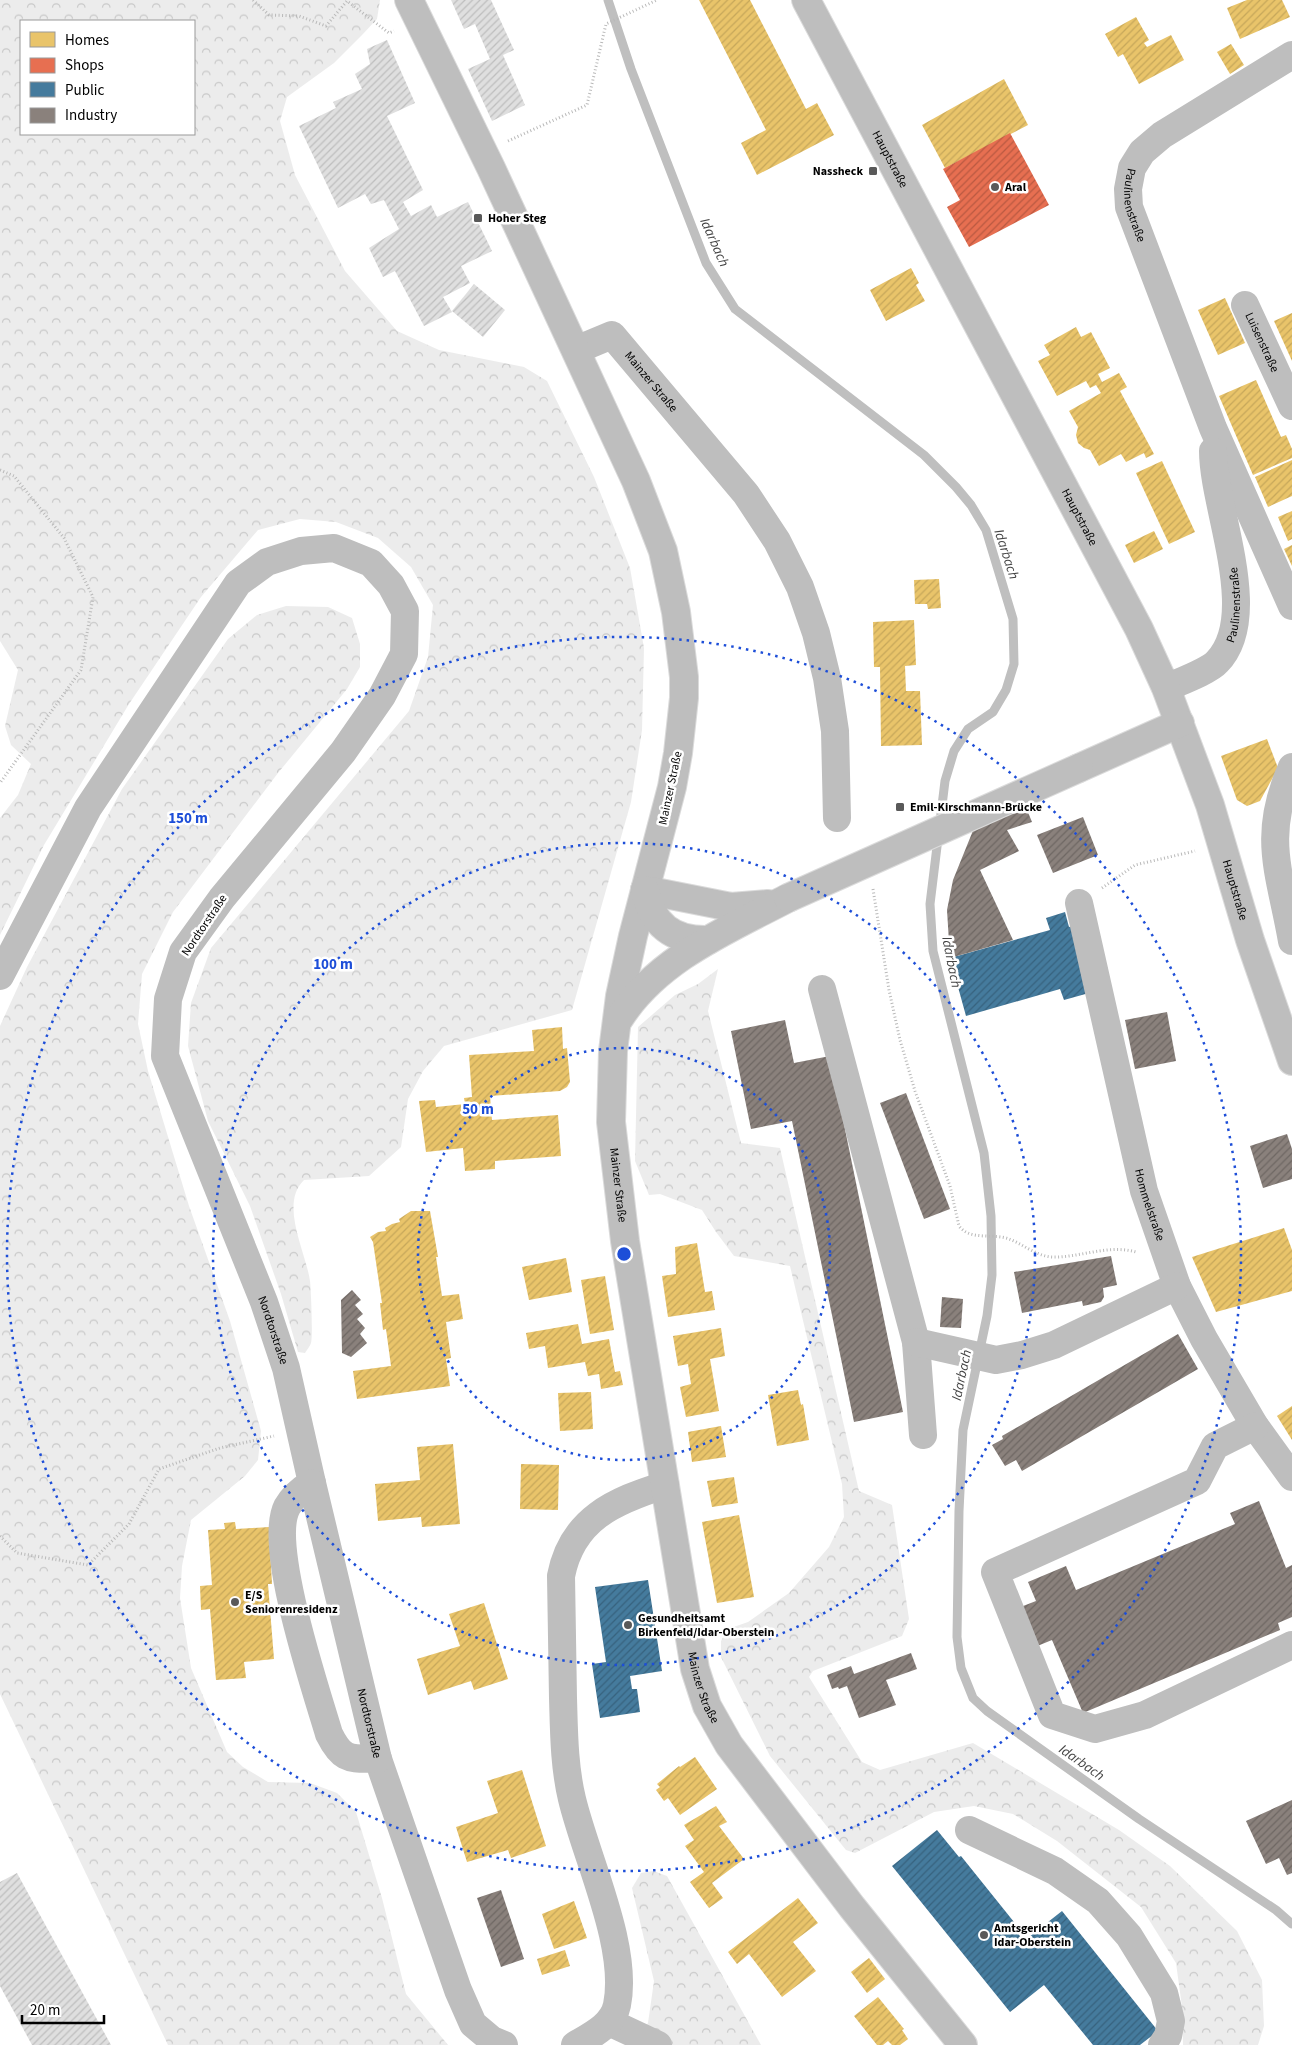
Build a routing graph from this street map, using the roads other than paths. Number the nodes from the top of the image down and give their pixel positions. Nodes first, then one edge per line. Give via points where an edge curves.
1 (806, 0) edge
2 (413, 10) edge
3 (1292, 55) edge
4 (1245, 305) dead end
5 (576, 350) junction
6 (1292, 406) edge
7 (1213, 428) junction
8 (1292, 606) edge
9 (1166, 688) junction
10 (1180, 723) junction
11 (1292, 768) edge
12 (837, 818) dead end
13 (645, 890) junction
14 (788, 898) junction
15 (1079, 903) road end
16 (708, 940) junction
17 (1292, 941) edge
18 (0, 976) edge
19 (822, 989) dead end
20 (617, 1022) junction
21 (1286, 1022) edge
22 (1292, 1061) edge
23 (1177, 1286) junction
24 (916, 1342) junction
25 (1255, 1426) junction
26 (923, 1435) dead end
27 (1292, 1476) edge
28 (312, 1483) junction
29 (664, 1485) junction
30 (1292, 1646) edge
31 (378, 1759) junction
32 (969, 1830) dead end
33 (609, 2022) junction
34 (504, 2045) edge
35 (575, 2045) edge
36 (658, 2045) edge
37 (963, 2045) edge
38 (1162, 2045) edge

1 - 9 street, Hauptstraße via 1139,629
2 - 5 street, Mainzer Straße
3 - 7 street, Paulinenstraße via 1162,135 1142,152 1132,168 1129,208
4 - 6 street, Luisenstraße
5 - 12 street, Mainzer Straße via 612,335 746,494 777,541 800,587 827,678 835,731
5 - 13 street, Mainzer Straße via 654,524 671,585 682,654 684,698 678,753 667,810
7 - 8 street, Paulinenstraße
7 - 9 street, Paulinenstraße via 1213,456 1235,580 1236,618 1229,649 1216,664
9 - 10 street, Hauptstraße
10 - 14 street, bridge
10 - 21 street, Hauptstraße via 1210,805 1250,940
11 - 17 street via 1282,792 1274,836 1277,876
13 - 14 street via 731,907
13 - 16 street via 648,905 664,928 693,940
13 - 20 street, Mainzer Straße via 625,972
14 - 16 street
15 - 23 street, Hommelstraße via 1144,1191
16 - 20 street via 672,963 642,988
18 - 28 street, Nordtorstraße via 88,808 238,583 267,562 301,551 334,548 371,564 391,585 405,611 404,654 382,696 343,752 222,898 183,952 168,999 165,1056 264,1302 286,1368
19 - 24 street
20 - 29 street, Mainzer Straße via 610,1082 611,1122 625,1241
21 - 22 street, Hauptstraße
23 - 24 street via 1054,1345 1022,1356 996,1360
23 - 25 street, Hommelstraße
24 - 26 street
25 - 27 street, Hommelstraße
25 - 30 street via 1215,1446 1197,1481 995,1572 1052,1715 1095,1729 1145,1715
28 - 31 street, Nordtorstraße
28 - 31 street via 294,1496 286,1508 283,1526 282,1548 297,1623 329,1734 338,1751 350,1758
29 - 33 street via 610,1506 592,1520 575,1538 564,1558 561,1576 567,1770 572,1799 614,1942 620,1984 617,2007
29 - 37 street, Mainzer Straße via 695,1669 716,1724 846,1900
31 - 34 street, Nordtorstraße via 466,2007 474,2024 492,2040
32 - 38 street via 1055,1871 1098,1901 1129,1936 1164,1993 1171,2021
33 - 35 street
33 - 36 street

